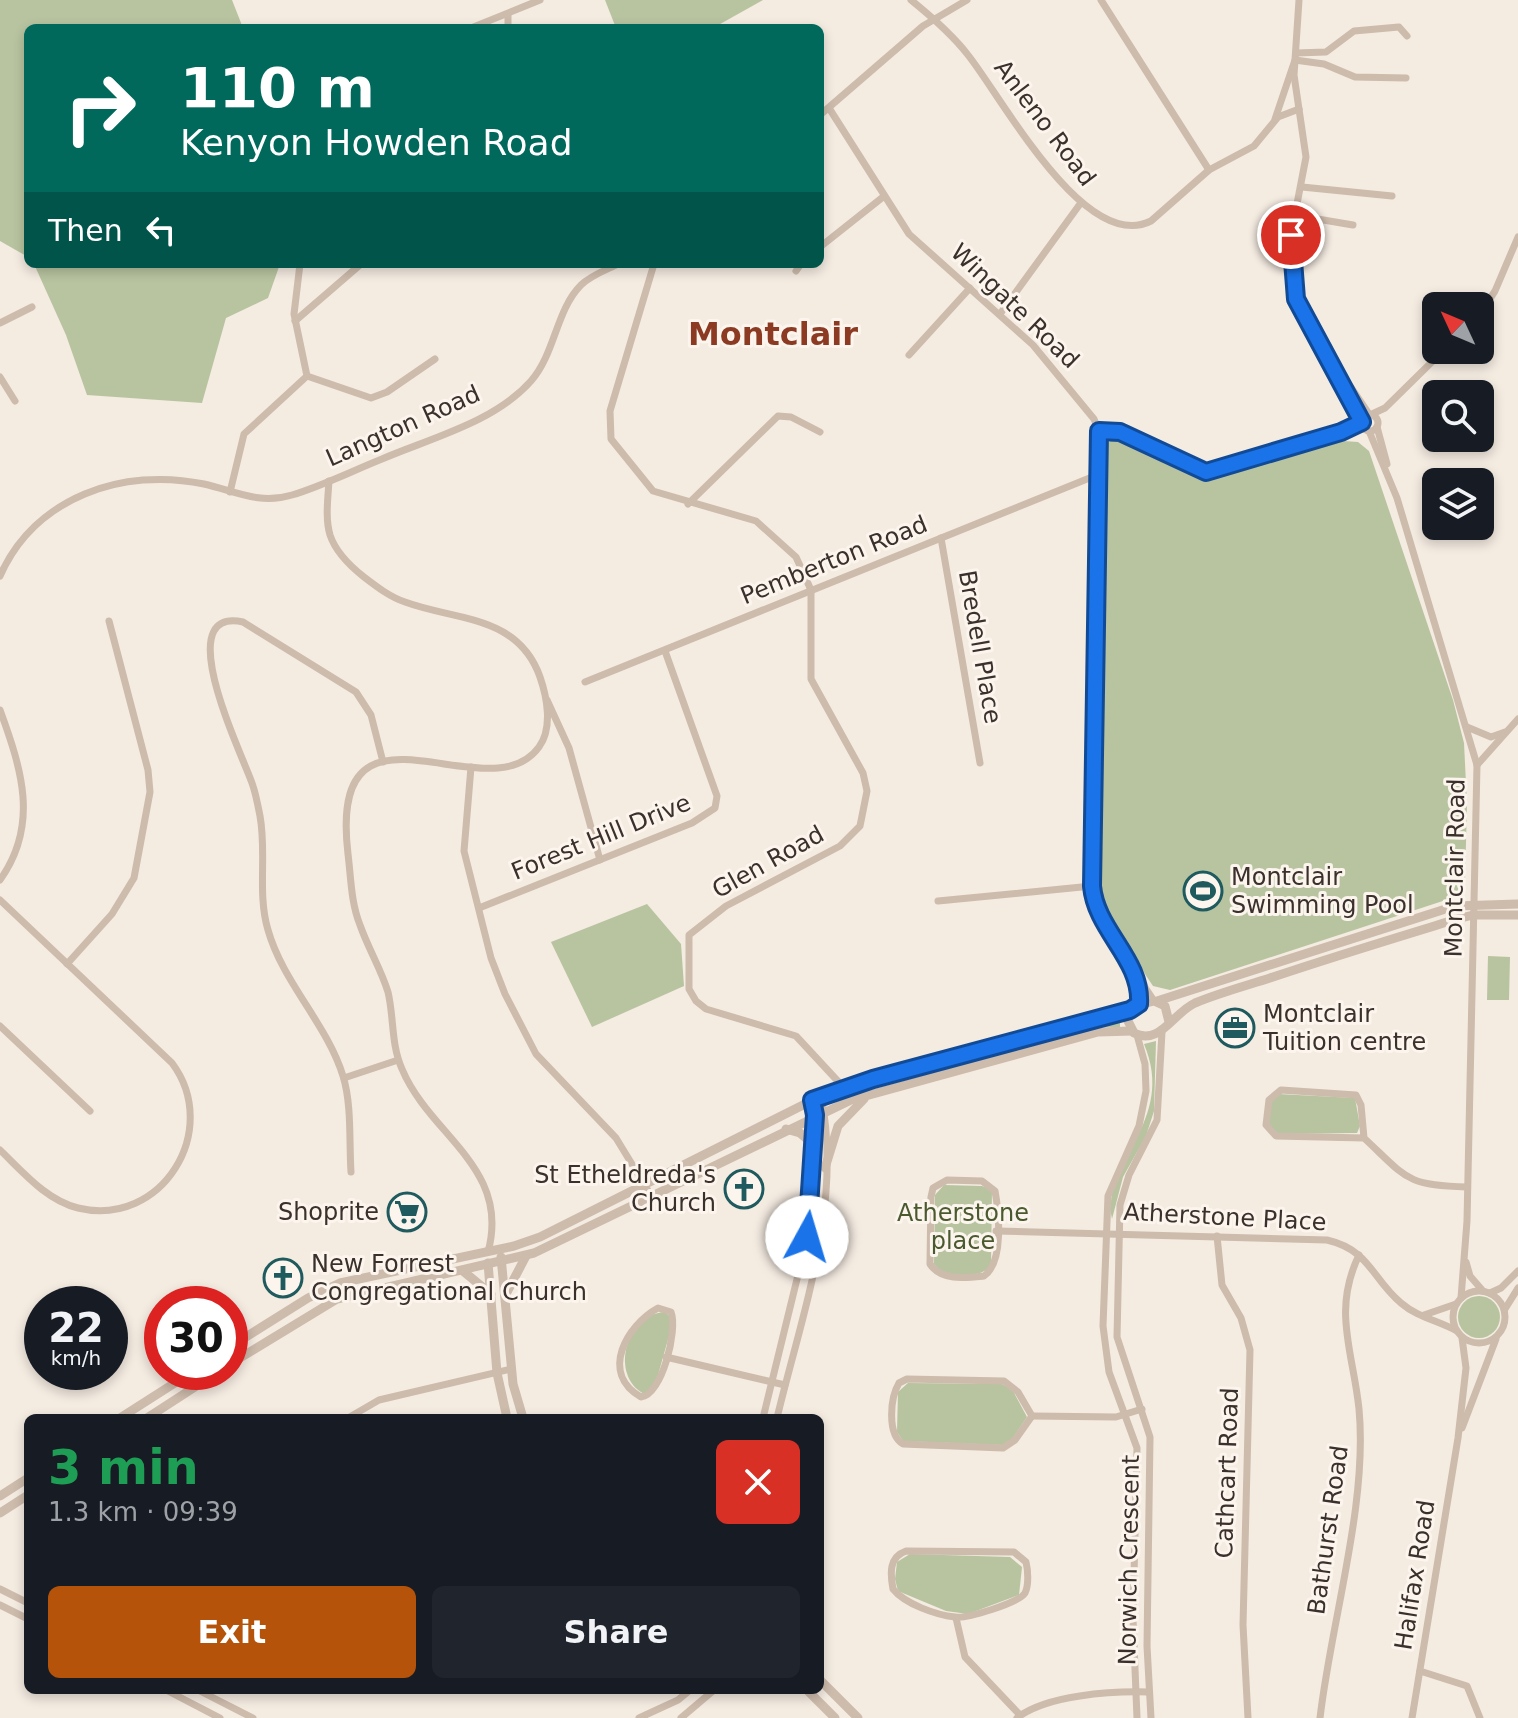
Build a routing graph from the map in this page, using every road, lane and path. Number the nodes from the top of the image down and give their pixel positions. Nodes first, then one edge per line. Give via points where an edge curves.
1 (540, 0) edge
2 (911, 0) edge
3 (967, 0) edge
4 (1101, 0) edge
5 (1299, 0) edge
6 (508, 14) junction
7 (936, 20) junction
8 (482, 24) edge
9 (508, 24) edge
10 (1407, 36) dead end
11 (1295, 57) junction
12 (1406, 78) dead end
13 (829, 108) junction
14 (1299, 109) junction
15 (824, 112) edge
16 (1274, 121) junction
17 (1209, 170) junction
18 (1302, 187) junction
19 (1392, 196) dead end
20 (883, 197) junction
21 (1080, 204) junction
22 (1294, 215) junction
23 (1353, 225) dead end
24 (1518, 237) edge
25 (824, 244) edge
26 (299, 268) edge
27 (356, 268) edge
28 (611, 268) edge
29 (653, 268) edge
30 (970, 288) junction
31 (1494, 293) edge
32 (32, 307) dead end
33 (1000, 314) junction
34 (295, 321) junction
35 (0, 323) edge
36 (909, 355) dead end
37 (435, 359) dead end
38 (1430, 364) edge
39 (307, 376) junction
40 (0, 377) edge
41 (15, 401) dead end
42 (1369, 422) junction
43 (1099, 431) junction
44 (820, 432) dead end
45 (1097, 475) junction
46 (329, 481) junction
47 (230, 492) junction
48 (688, 504) junction
49 (941, 538) junction
50 (0, 576) edge
51 (811, 590) junction
52 (109, 621) dead end
53 (665, 651) junction
54 (585, 682) dead end
55 (546, 698) junction
56 (0, 710) edge
57 (1518, 719) edge
58 (1467, 727) junction
59 (1506, 731) junction
60 (383, 762) junction
61 (980, 763) dead end
62 (1477, 765) junction
63 (471, 767) junction
64 (600, 860) junction
65 (0, 880) edge
66 (1092, 886) junction
67 (0, 900) edge
68 (938, 901) dead end
69 (1473, 903) junction
70 (1518, 904) edge
71 (479, 908) junction
72 (1473, 915) junction
73 (1518, 915) edge
74 (1288, 958) junction
75 (67, 964) junction
76 (1293, 971) junction
77 (1138, 977) junction
78 (1203, 986) junction
79 (1207, 999) junction
80 (1155, 1001) junction
81 (1135, 1007) junction
82 (1169, 1022) junction
83 (0, 1026) edge
84 (1162, 1032) junction
85 (1134, 1033) junction
86 (398, 1060) junction
87 (344, 1078) junction
88 (845, 1087) junction
89 (817, 1098) junction
90 (851, 1104) junction
91 (90, 1111) dead end
92 (820, 1113) junction
93 (786, 1129) junction
94 (1364, 1138) junction
95 (813, 1144) junction
96 (0, 1150) edge
97 (825, 1168) junction
98 (351, 1172) dead end
99 (646, 1184) junction
100 (1467, 1187) junction
101 (652, 1197) junction
102 (996, 1231) junction
103 (1106, 1232) junction
104 (1119, 1232) junction
105 (1217, 1236) junction
106 (493, 1237) junction
107 (501, 1249) junction
108 (488, 1252) junction
109 (1359, 1255) junction
110 (526, 1256) junction
111 (1465, 1260) junction
112 (501, 1263) junction
113 (488, 1265) junction
114 (462, 1271) junction
115 (1518, 1271) edge
116 (1518, 1288) edge
117 (1486, 1292) junction
118 (491, 1294) junction
119 (505, 1297) junction
120 (1458, 1301) junction
121 (1505, 1309) junction
122 (1422, 1316) junction
123 (1459, 1334) junction
124 (248, 1336) edge
125 (1497, 1337) junction
126 (248, 1353) edge
127 (666, 1357) junction
128 (511, 1369) junction
129 (497, 1373) junction
130 (771, 1382) junction
131 (785, 1385) junction
132 (164, 1390) edge
133 (190, 1390) edge
134 (1142, 1409) junction
135 (126, 1414) edge
136 (153, 1414) edge
137 (355, 1414) edge
138 (506, 1414) edge
139 (522, 1414) edge
140 (764, 1414) edge
141 (778, 1414) edge
142 (1128, 1415) junction
143 (1032, 1416) junction
144 (1458, 1438) junction
145 (24, 1481) edge
146 (0, 1496) edge
147 (24, 1498) edge
148 (1149, 1507) junction
149 (1136, 1508) junction
150 (0, 1513) edge
151 (0, 1589) edge
152 (1133, 1599) junction
153 (1147, 1599) junction
154 (24, 1601) edge
155 (0, 1605) edge
156 (24, 1617) edge
157 (956, 1618) junction
158 (1420, 1671) junction
159 (824, 1684) edge
160 (1135, 1692) junction
161 (1148, 1692) junction
162 (174, 1694) edge
163 (206, 1694) edge
164 (685, 1694) edge
165 (709, 1694) edge
166 (811, 1694) edge
167 (1018, 1716) edge
168 (220, 1718) edge
169 (253, 1718) edge
170 (639, 1718) edge
171 (681, 1718) edge
172 (835, 1718) edge
173 (858, 1718) edge
174 (1137, 1718) edge
175 (1151, 1718) edge
176 (1248, 1718) edge
177 (1320, 1718) edge
178 (1412, 1718) edge
179 (1480, 1718) edge

1 - 6 street
2 - 7 street, Anleno Road
3 - 7 street
4 - 17 street
5 - 11 street, Montclair Road
6 - 8 street
6 - 9 street
7 - 13 street
7 - 21 street, Anleno Road
10 - 11 street via 1399,27 1354,31 1326,52
11 - 12 street via 1355,77
11 - 14 street, Montclair Road
11 - 16 street, Anleno Road
13 - 15 street
13 - 20 street, Wingate Road
14 - 16 street, Anleno Road
14 - 18 street, Montclair Road via 1306,157
16 - 17 street, Anleno Road via 1254,146
17 - 21 street, Anleno Road via 1141,226 1116,224
18 - 19 street
18 - 22 street, Montclair Road
20 - 25 street
20 - 30 street, Wingate Road via 909,234
21 - 33 street
22 - 23 street
22 - 42 street, Montclair Road via 1296,299
24 - 31 street
26 - 34 street
27 - 34 street
28 - 46 street, Langton Road via 577,289 537,374 510,399 474,420
29 - 48 street, Glen Road via 610,411 609,432 646,486
30 - 33 street, Wingate Road
30 - 36 street
32 - 35 street
33 - 43 street, Wingate Road via 1042,354
34 - 39 street
37 - 39 street via 375,398
38 - 42 street
39 - 47 street via 244,434
40 - 41 street
42 - 43 street via 1206,472 1120,432
42 - 58 street, Montclair Road
43 - 45 street
44 - 48 street via 778,416
45 - 49 street, Pemberton Road
45 - 66 street
46 - 47 street, Langton Road via 274,499
46 - 55 street via 329,528 347,562 404,602 481,621 511,635 532,659
47 - 50 street, Langton Road via 179,480 91,490 41,521
48 - 51 street, Glen Road via 761,524 796,557
49 - 51 street, Pemberton Road
49 - 61 street, Bredell Place
51 - 53 street, Pemberton Road
51 - 88 street, Glen Road via 810,673 865,780 864,815 856,832 831,852 726,906 692,931 688,979 692,996 701,1005 796,1036
52 - 75 street via 150,792 130,887
53 - 54 street, Pemberton Road
53 - 64 street, Forest Hill Drive via 717,803 703,818
55 - 63 street via 546,731 536,751 506,768
55 - 64 street via 569,748
56 - 65 street via 19,761 25,810 14,858
57 - 59 street
58 - 59 street via 1491,737
58 - 62 street, Montclair Road
59 - 62 street
60 - 63 street via 421,760
60 - 86 street via 367,769 354,785 345,828 355,909 387,989
60 - 87 street via 371,715 356,692 243,622 219,626 211,643 211,667 256,796 268,930
62 - 69 street, Montclair Road
63 - 71 street via 464,851
64 - 71 street, Forest Hill Drive
66 - 68 street
66 - 77 street via 1097,915
67 - 75 street
69 - 70 street
69 - 72 street, Montclair Road
69 - 74 street
71 - 99 street via 491,958 531,1046 611,1131
72 - 73 street
72 - 76 street
72 - 100 street, Montclair Road
74 - 76 street
74 - 78 street
75 - 96 street via 179,1073 191,1105 188,1146 158,1189 132,1205 104,1210 59,1201
76 - 79 street
77 - 80 street
77 - 81 street
78 - 79 street
78 - 80 street
79 - 82 street
80 - 81 street
80 - 82 street via 1168,1010
81 - 85 street via 1127,1019
81 - 88 street
82 - 84 street
83 - 91 street
84 - 85 street
84 - 104 street, Norwich Crescent via 1160,1106 1123,1193
85 - 90 street via 1098,1032 869,1094
85 - 103 street, Norwich Crescent via 1147,1072 1144,1107 1111,1183
86 - 87 street
86 - 106 street via 412,1088 483,1180
87 - 98 street
88 - 89 street
88 - 90 street, Glen Road
89 - 92 street
89 - 99 street
90 - 92 street
90 - 97 street
92 - 93 street
92 - 95 street
92 - 97 street
93 - 95 street
93 - 101 street
94 - 94 street via 1271,1135 1266,1121 1270,1097 1281,1090 1351,1093 1361,1105
94 - 100 street via 1413,1182
95 - 130 street via 810,1226
97 - 131 street via 824,1227
99 - 101 street
99 - 107 street via 540,1237
100 - 111 street, Montclair Road
101 - 110 street
102 - 102 street via 996,1256 989,1273 938,1273 930,1262 933,1188 947,1180 990,1184 996,1195
102 - 103 street, Atherstone Place
103 - 104 street, Atherstone Place
103 - 142 street, Norwich Crescent via 1103,1341 1109,1372
104 - 105 street, Atherstone Place
104 - 134 street, Norwich Crescent via 1117,1337
105 - 109 street, Atherstone Place via 1327,1240
105 - 176 street, Cathcart Road via 1222,1285 1241,1318 1250,1350 1243,1625
106 - 107 street
106 - 108 street
107 - 108 street
107 - 112 street
108 - 113 street
108 - 124 street via 340,1283
109 - 122 street, Atherstone Place via 1399,1301
109 - 177 street, Bathurst Road via 1348,1278 1344,1311 1359,1406 1360,1462
110 - 112 street
110 - 119 street
111 - 117 street via 1470,1276
111 - 120 street, Montclair Road
112 - 113 street
112 - 119 street
113 - 114 street
113 - 118 street
114 - 118 street
114 - 126 street via 337,1299
115 - 117 street via 1501,1288
116 - 121 street, Halifax Road
117 - 120 street
117 - 121 street
118 - 129 street
119 - 128 street
120 - 122 street
120 - 123 street, Halifax Road via 1453,1318
121 - 125 street, Halifax Road via 1505,1324
122 - 123 street, Atherstone Place
123 - 125 street via 1476,1343
123 - 144 street, Halifax Road via 1466,1368
125 - 144 street, Halifax Road
127 - 127 street via 656,1390 645,1397 632,1391 620,1366 623,1341 636,1323 662,1307 670,1310 674,1323
127 - 130 street
128 - 129 street
128 - 139 street
129 - 137 street via 379,1400
129 - 138 street
130 - 131 street
130 - 140 street
131 - 141 street
132 - 135 street
133 - 136 street
134 - 142 street
134 - 148 street, Norwich Crescent via 1150,1447
142 - 143 street
142 - 149 street, Norwich Crescent via 1137,1448
143 - 143 street via 1003,1448 907,1445 893,1432 895,1391 907,1379 1004,1381 1018,1392
144 - 158 street, Halifax Road
145 - 146 street
147 - 150 street
148 - 149 street
148 - 153 street, Norwich Crescent
149 - 152 street, Norwich Crescent
151 - 154 street
152 - 153 street
152 - 160 street, Norwich Crescent
153 - 161 street, Norwich Crescent
155 - 156 street
157 - 157 street via 897,1593 891,1578 897,1554 1007,1552 1024,1559 1022,1596
157 - 167 street via 965,1657
158 - 178 street, Halifax Road
158 - 179 street via 1467,1686
159 - 173 street
160 - 161 street
160 - 167 street via 1091,1695
160 - 174 street, Norwich Crescent
161 - 175 street, Norwich Crescent
162 - 168 street
163 - 169 street
164 - 170 street
165 - 171 street
166 - 172 street

